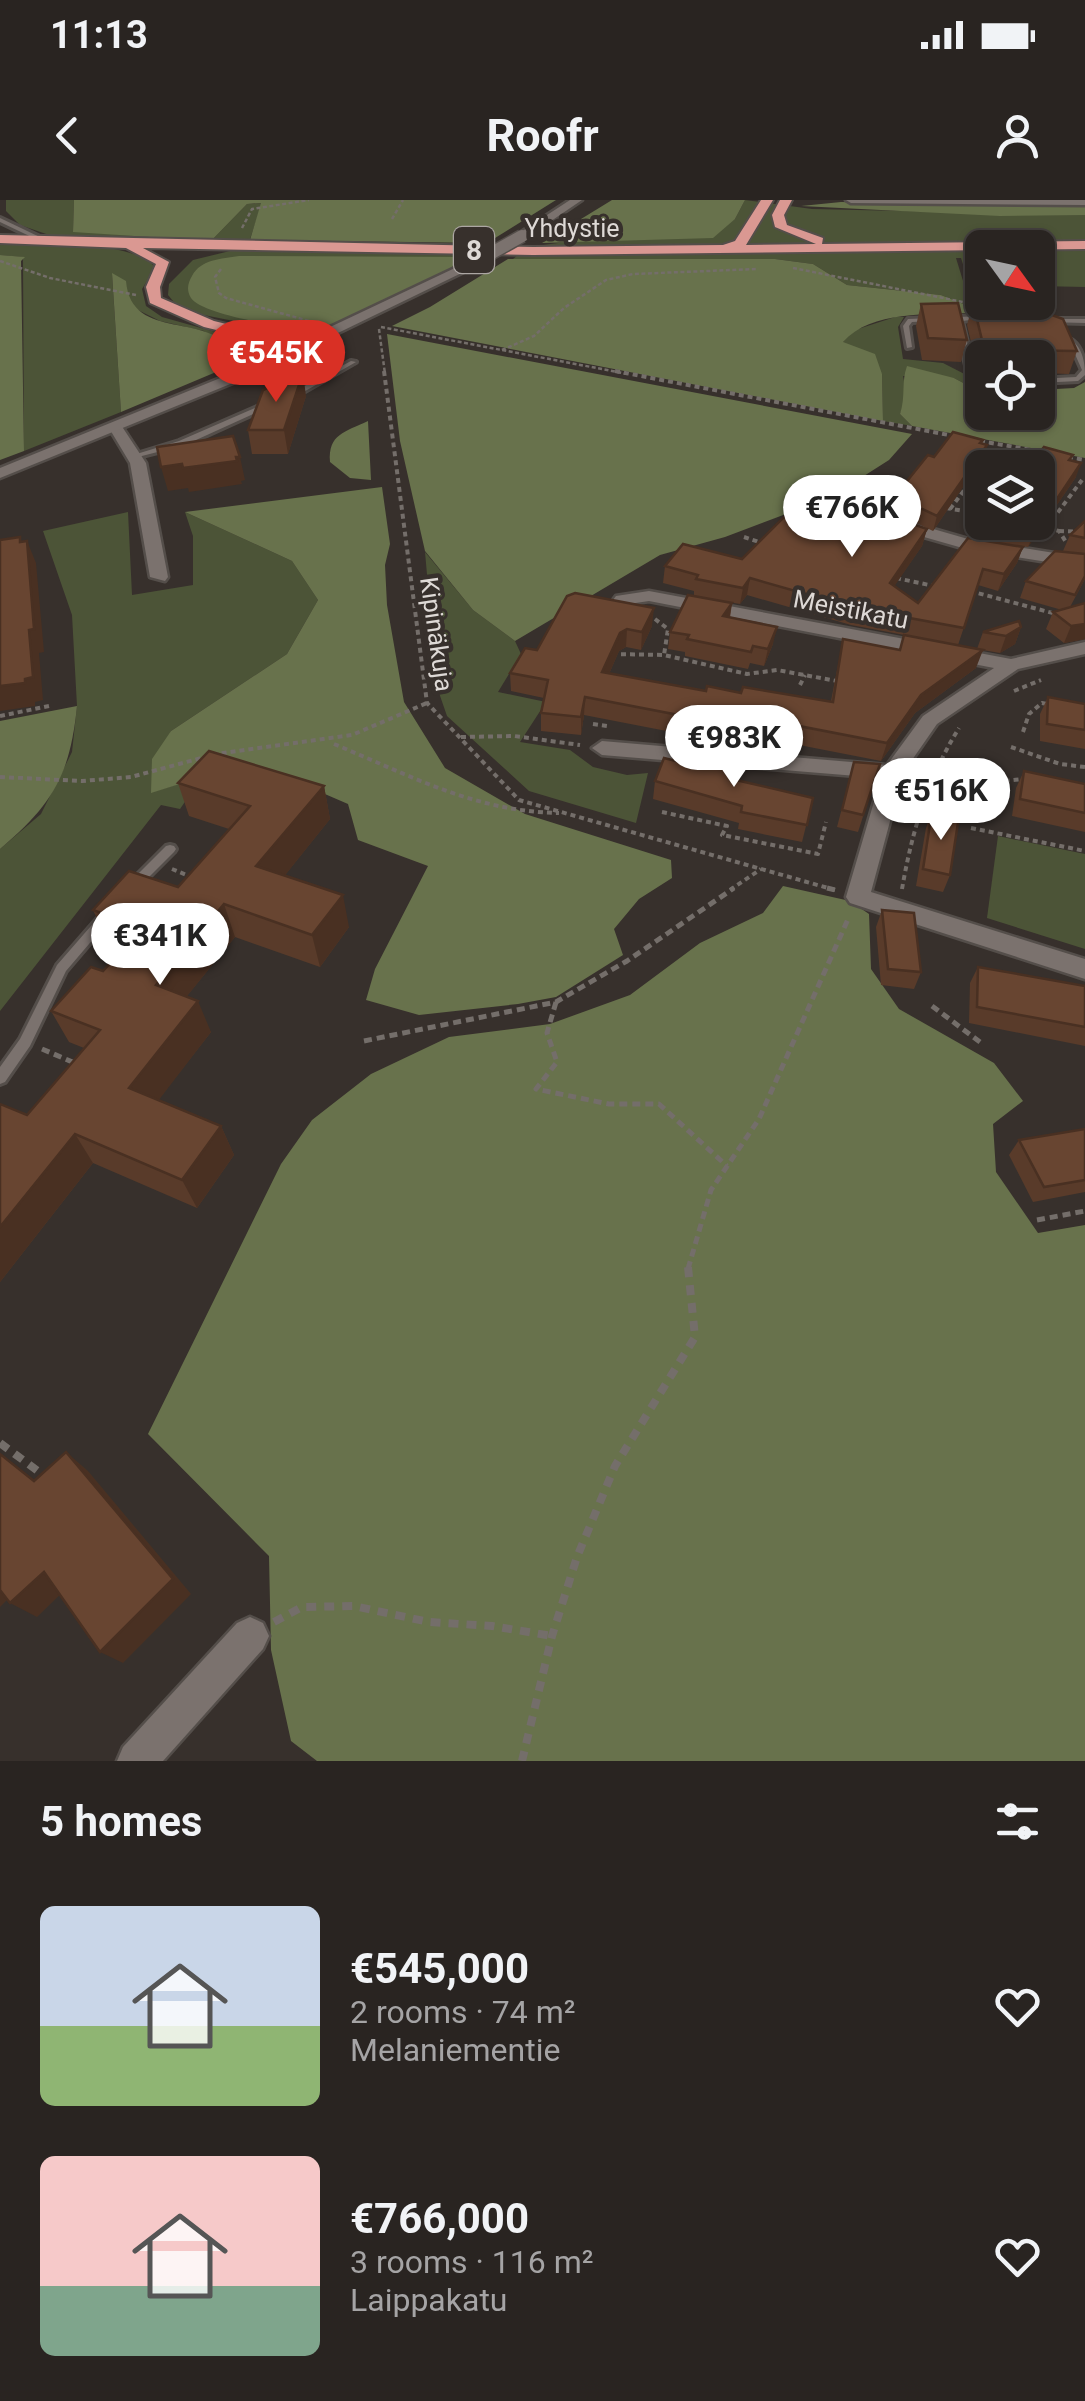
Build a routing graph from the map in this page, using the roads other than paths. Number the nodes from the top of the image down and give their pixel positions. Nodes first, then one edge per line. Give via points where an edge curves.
1 (577, 200) edge
2 (767, 200) edge
3 (786, 200) edge
4 (852, 200) edge
5 (951, 200) edge
6 (1008, 201) edge
7 (1085, 202) edge
8 (0, 220) edge
9 (0, 239) edge
10 (44, 241) junction
11 (80, 242) junction
12 (1085, 245) edge
13 (232, 246) junction
14 (885, 249) junction
15 (715, 250) junction
16 (159, 278) junction
17 (958, 319) junction
18 (965, 319) edge
19 (1055, 320) edge
20 (1085, 321) edge
21 (1052, 333) edge
22 (909, 346) dead end
23 (308, 348) junction
24 (965, 349) edge
25 (353, 362) dead end
26 (1055, 380) edge
27 (116, 428) junction
28 (134, 456) junction
29 (0, 473) edge
30 (873, 500) edge
31 (1085, 563) edge
32 (159, 578) dead end
33 (622, 600) edge
34 (1085, 648) edge
35 (1011, 665) junction
36 (602, 748) road end
37 (893, 772) junction
38 (170, 849) dead end
39 (1085, 969) edge
40 (0, 1078) edge
41 (250, 1636) road end
42 (138, 1761) edge

1 - 23 street, bridge via 474,264
2 - 15 highway via 740,244
3 - 14 highway via 778,215 788,232
4 - 5 street
5 - 6 street
6 - 7 street
8 - 10 lane
9 - 10 highway, Yhdystie / 8
10 - 11 highway, Yhdystie / 8
11 - 13 highway, Yhdystie / 8
11 - 16 highway via 148,252 163,262
12 - 14 highway, Yhdystie / 8
13 - 15 highway, Yhdystie / 8
13 - 16 highway via 198,254
14 - 15 highway, Yhdystie / 8
16 - 23 highway via 155,300 176,312
17 - 18 lane
17 - 22 lane via 910,320
17 - 24 lane
19 - 20 lane
21 - 26 lane via 1073,342 1085,370 1078,379
23 - 27 street
25 - 28 lane via 182,443
27 - 28 street
27 - 29 street
28 - 32 street
30 - 31 street via 886,520 920,532
33 - 35 street, Meistikatu via 649,596
34 - 35 street
35 - 37 street via 930,720
36 - 37 street
37 - 39 street via 858,897
38 - 40 lane via 61,968
41 - 42 street

